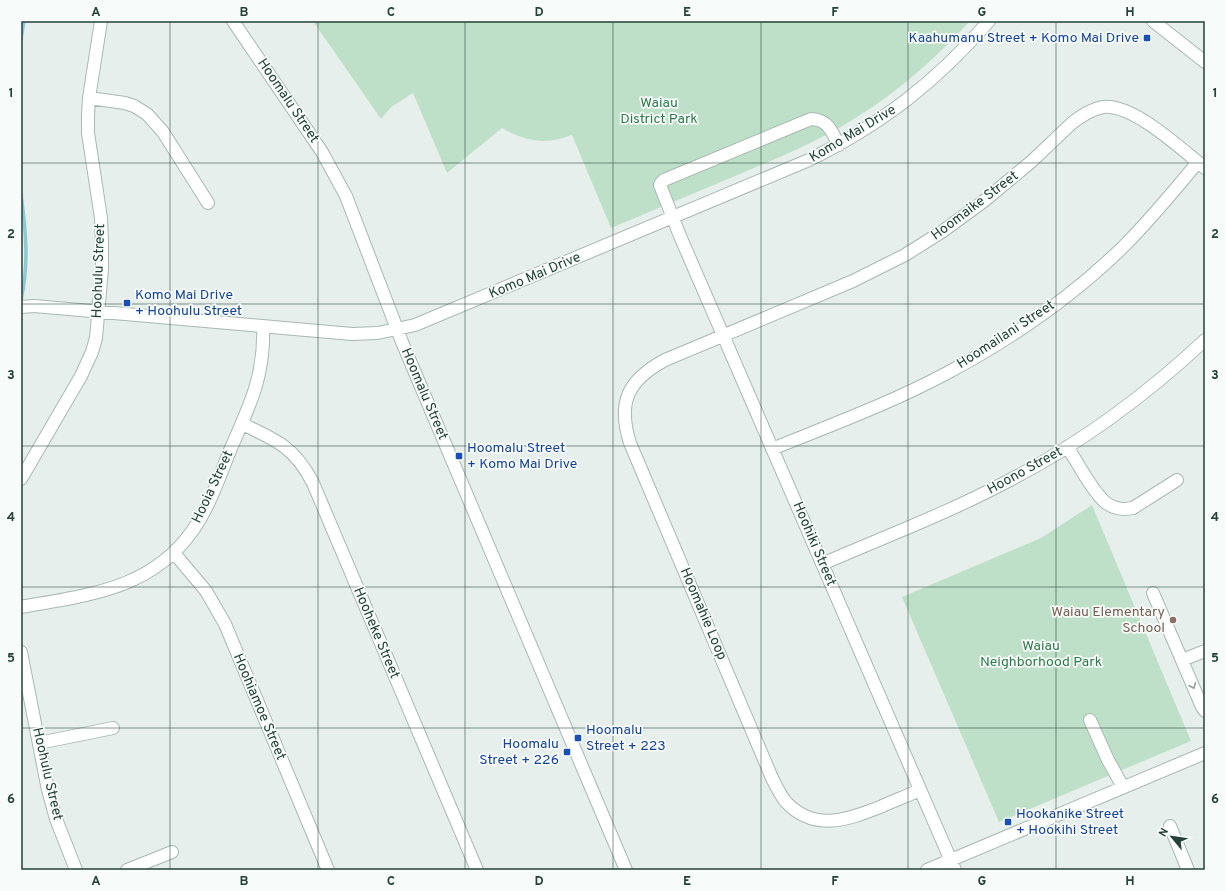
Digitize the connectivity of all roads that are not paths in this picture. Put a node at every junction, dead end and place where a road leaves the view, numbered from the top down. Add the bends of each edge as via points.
1 (101, 21) edge
2 (233, 21) edge
3 (989, 21) edge
4 (1153, 21) edge
5 (1205, 62) edge
6 (89, 98) junction
7 (839, 145) junction
8 (1202, 165) edge
9 (208, 203) dead end
10 (673, 218) junction
11 (21, 308) edge
12 (98, 312) junction
13 (263, 326) junction
14 (397, 329) junction
15 (723, 335) junction
16 (1205, 340) edge
17 (242, 424) junction
18 (1067, 447) junction
19 (772, 449) junction
20 (21, 479) edge
21 (1177, 480) dead end
22 (174, 553) junction
23 (822, 564) junction
24 (1153, 594) dead end
25 (21, 608) edge
26 (1205, 651) edge
27 (21, 652) edge
28 (1182, 660) junction
29 (1205, 711) edge
30 (1090, 720) dead end
31 (113, 728) dead end
32 (39, 743) junction
33 (1205, 752) edge
34 (1123, 787) junction
35 (920, 790) junction
36 (1170, 826) dead end
37 (172, 852) dead end
38 (952, 865) edge
39 (76, 870) edge
40 (127, 870) edge
41 (328, 870) edge
42 (477, 870) edge
43 (626, 870) edge
44 (927, 870) edge
45 (1188, 870) edge

1 - 6 street, Hoohulu Street
2 - 14 street, Hoomalu Street via 335,174 354,214
3 - 7 street, Komo Mai Drive via 956,57 919,91 879,121
4 - 5 street
6 - 9 street via 125,103 147,114 163,132
6 - 12 street, Hoohulu Street via 88,133 102,243
7 - 10 street, Komo Mai Drive
7 - 10 street, Hoohiki Street via 823,122 811,119 664,180 660,185
8 - 15 street, Hoomaike Street via 1136,116 1119,109 1096,109 1072,122 1032,161 984,201 922,245 853,281
8 - 19 street, Hoomailani Street via 1123,246 1066,296 1007,338 922,385
10 - 14 street, Komo Mai Drive via 428,321
10 - 15 street, Hoohiki Street
11 - 12 street, Komo Mai Drive via 34,306
12 - 13 street, Komo Mai Drive
12 - 20 street, Hoohulu Street via 96,338 87,364
13 - 14 street, Komo Mai Drive via 352,334
13 - 17 street, Hooia Street via 263,355 257,384
14 - 43 street, Hoomalu Street
15 - 19 street, Hoohiki Street
15 - 35 street, Hoomahie Loop via 665,360 636,380 626,402 626,423 630,443 772,778 792,808 808,817 830,822 858,816
16 - 18 street, Hoono Street via 1131,402
17 - 22 street, Hooia Street via 200,519
17 - 42 street, Hooheke Street via 272,438 292,452 307,471
18 - 21 street via 1099,497 1114,507 1133,508
18 - 23 street, Hoono Street via 984,493
19 - 23 street, Hoohiki Street
22 - 25 street, Hooia Street via 143,575 114,588
22 - 41 street, Hoohiamoe Street via 206,591 225,624
23 - 35 street, Hoohiki Street
24 - 28 street
26 - 28 street
27 - 32 street, Hoohulu Street
28 -> 29 street
30 - 34 street
31 - 32 street
32 - 39 street, Hoohulu Street via 56,819
33 - 34 street
34 - 38 street
35 - 38 street, Hoohiki Street
36 - 45 street
37 - 40 street
38 - 44 street

